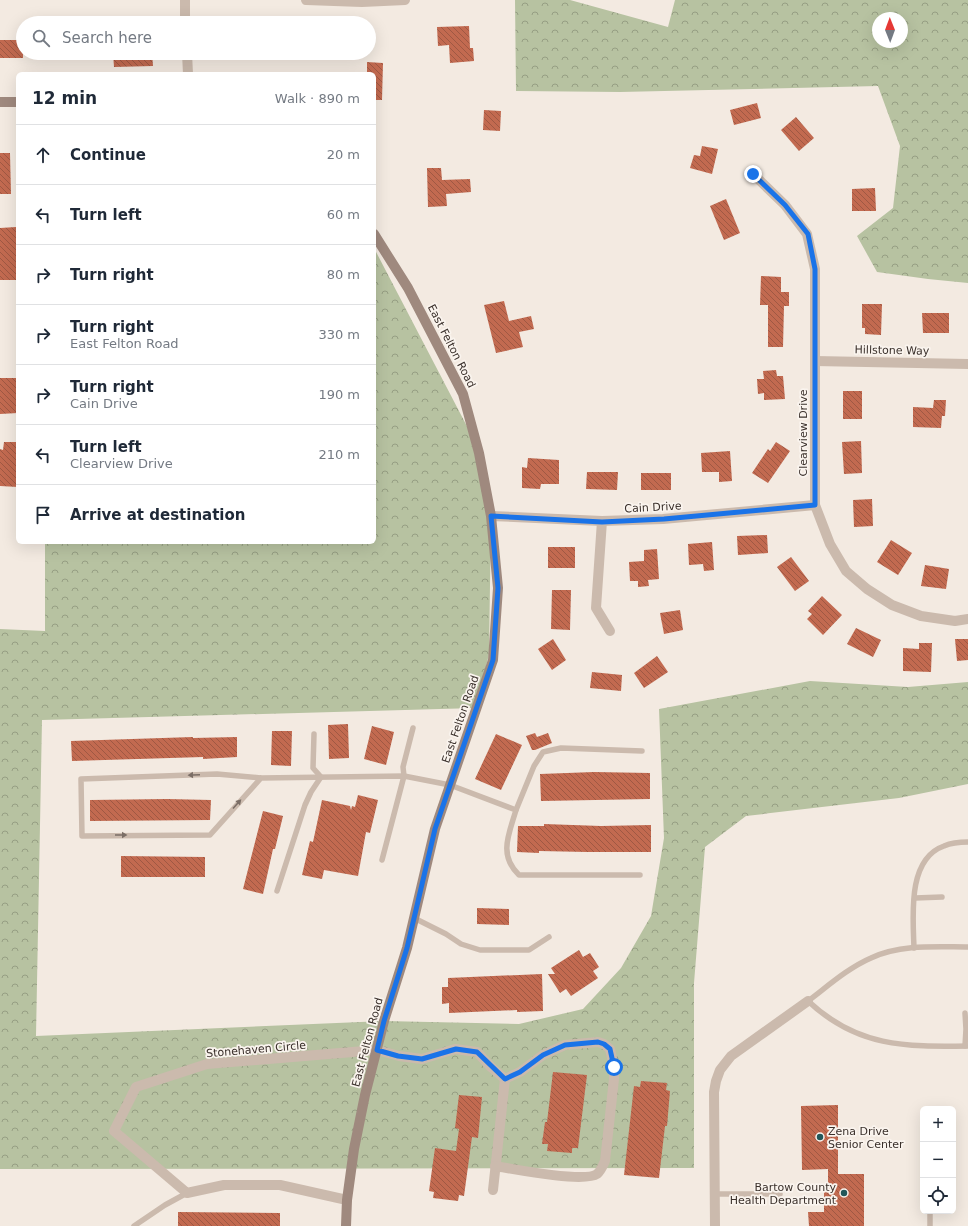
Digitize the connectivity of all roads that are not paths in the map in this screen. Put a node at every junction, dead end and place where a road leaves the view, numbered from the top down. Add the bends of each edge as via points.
1 (184, 0) edge
2 (306, 0) edge
3 (405, 0) edge
4 (185, 16) edge
5 (187, 60) edge
6 (188, 72) edge
7 (0, 102) edge
8 (16, 102) edge
9 (753, 174) dead end
10 (376, 237) edge
11 (815, 361) junction
12 (968, 364) edge
13 (815, 505) junction
14 (491, 516) junction
15 (602, 522) junction
16 (968, 619) edge
17 (610, 631) dead end
18 (413, 728) dead end
19 (314, 734) dead end
20 (642, 751) dead end
21 (404, 776) junction
22 (321, 777) junction
23 (260, 778) junction
24 (450, 785) junction
25 (516, 810) junction
26 (968, 842) edge
27 (382, 860) dead end
28 (640, 875) dead end
29 (277, 891) dead end
30 (914, 898) junction
31 (942, 898) dead end
32 (414, 918) junction
33 (548, 937) dead end
34 (968, 947) edge
35 (914, 948) junction
36 (808, 1001) junction
37 (965, 1014) dead end
38 (966, 1046) edge
39 (377, 1050) junction
40 (505, 1079) junction
41 (495, 1166) junction
42 (493, 1190) dead end
43 (187, 1193) junction
44 (715, 1194) junction
45 (780, 1194) dead end
46 (347, 1200) junction
47 (930, 1214) edge
48 (134, 1226) edge
49 (346, 1226) edge
50 (715, 1226) edge
51 (930, 1226) edge

1 - 4 street
2 - 3 street
5 - 6 street
7 - 8 street
9 - 11 street, Clearview Drive via 785,205 808,234 815,269
10 - 14 street, East Felton Road via 408,288 463,394 479,453
11 - 12 street, Hillstone Way
11 - 13 street, Clearview Drive
13 - 15 street, Cain Drive
13 - 16 street, Clearview Drive via 830,544 846,570 867,589 892,606 921,616 955,621
14 - 15 street, Cain Drive
14 - 24 street, East Felton Road via 498,588 493,660
15 - 17 street via 596,608
18 - 21 lane via 403,767
19 - 22 lane via 313,768
20 - 25 lane via 561,748 543,752 534,766
21 - 22 lane
21 - 24 lane
21 - 27 lane
22 - 23 lane
22 - 29 lane via 305,805
23 -> 23 lane via 217,774 81,779 82,836 210,835
24 - 25 lane
24 - 32 street, East Felton Road via 435,829
25 - 28 lane via 506,848 511,867 519,875
26 - 30 lane via 944,846 926,858 920,867
30 - 31 lane
30 - 35 lane
32 - 33 lane via 461,944 480,950 529,950
32 - 39 street, East Felton Road
34 - 35 lane
35 - 36 lane via 872,958 850,970
36 - 38 lane via 838,1024 872,1038 909,1046
36 - 44 street via 732,1056 720,1070 714,1092
37 - 38 lane
39 - 40 street via 422,1059 456,1049 477,1052
39 - 43 street, Stonehaven Circle via 207,1064 136,1087 114,1131
39 - 46 street, East Felton Road via 354,1149
40 - 41 street
40 - 41 street via 520,1072 543,1055 565,1045 598,1042 604,1044 610,1049 614,1067 605,1161 602,1169 596,1174 570,1177
41 - 42 street
43 - 46 street via 224,1185 280,1185
43 - 48 lane
44 - 45 lane
44 - 50 street
46 - 49 street, East Felton Road
47 - 51 lane

